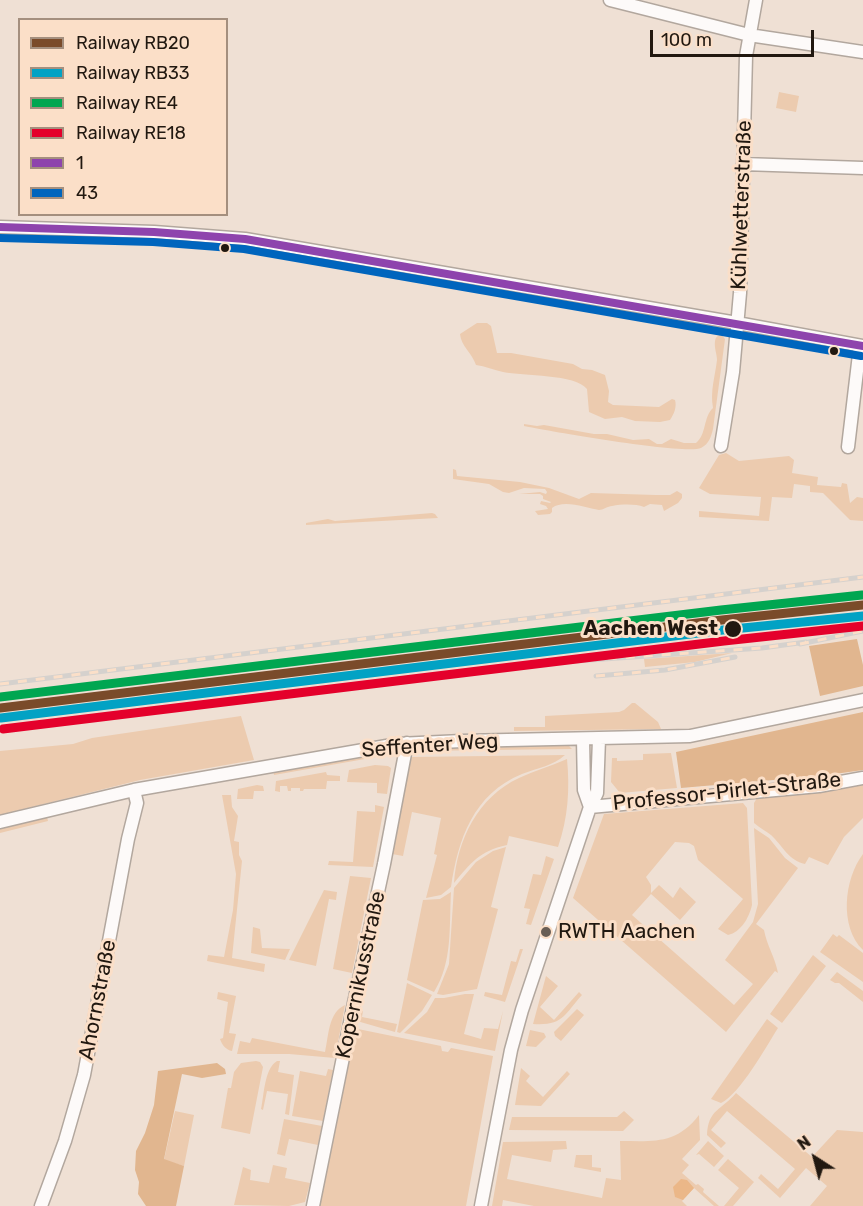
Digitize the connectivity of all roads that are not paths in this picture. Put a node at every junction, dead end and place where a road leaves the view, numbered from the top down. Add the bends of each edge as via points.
1 (609, 0) edge
2 (756, 0) edge
3 (749, 35) junction
4 (863, 52) edge
5 (743, 164) junction
6 (863, 168) edge
7 (0, 227) edge
8 (737, 323) junction
9 (862, 346) edge
10 (721, 446) dead end
11 (848, 447) dead end
12 (863, 700) edge
13 (583, 739) junction
14 (599, 739) junction
15 (407, 743) junction
16 (863, 778) edge
17 (134, 790) junction
18 (590, 807) junction
19 (0, 822) edge
20 (41, 1206) edge
21 (313, 1206) edge
22 (481, 1206) edge

1 - 3 street
2 - 3 street, Kühlwetterstraße
3 - 4 street
3 - 5 street, Kühlwetterstraße
5 - 6 street
5 - 8 street, Kühlwetterstraße
7 - 8 street via 245,238
8 - 9 street
8 - 10 street, Kühlwetterstraße
9 - 11 street
12 - 14 street, Seffenter Weg via 690,736
13 - 14 street, Seffenter Weg
13 - 15 street, Seffenter Weg
13 - 18 street via 584,790
14 - 18 street via 597,793
15 - 17 street, Seffenter Weg
15 - 21 street, Kopernikusstraße
16 - 18 street, Professor-Pirlet-Straße via 819,786
17 - 19 street, Seffenter Weg
17 - 20 street, Ahornstraße via 137,803 84,1075
18 - 22 street via 522,1010

